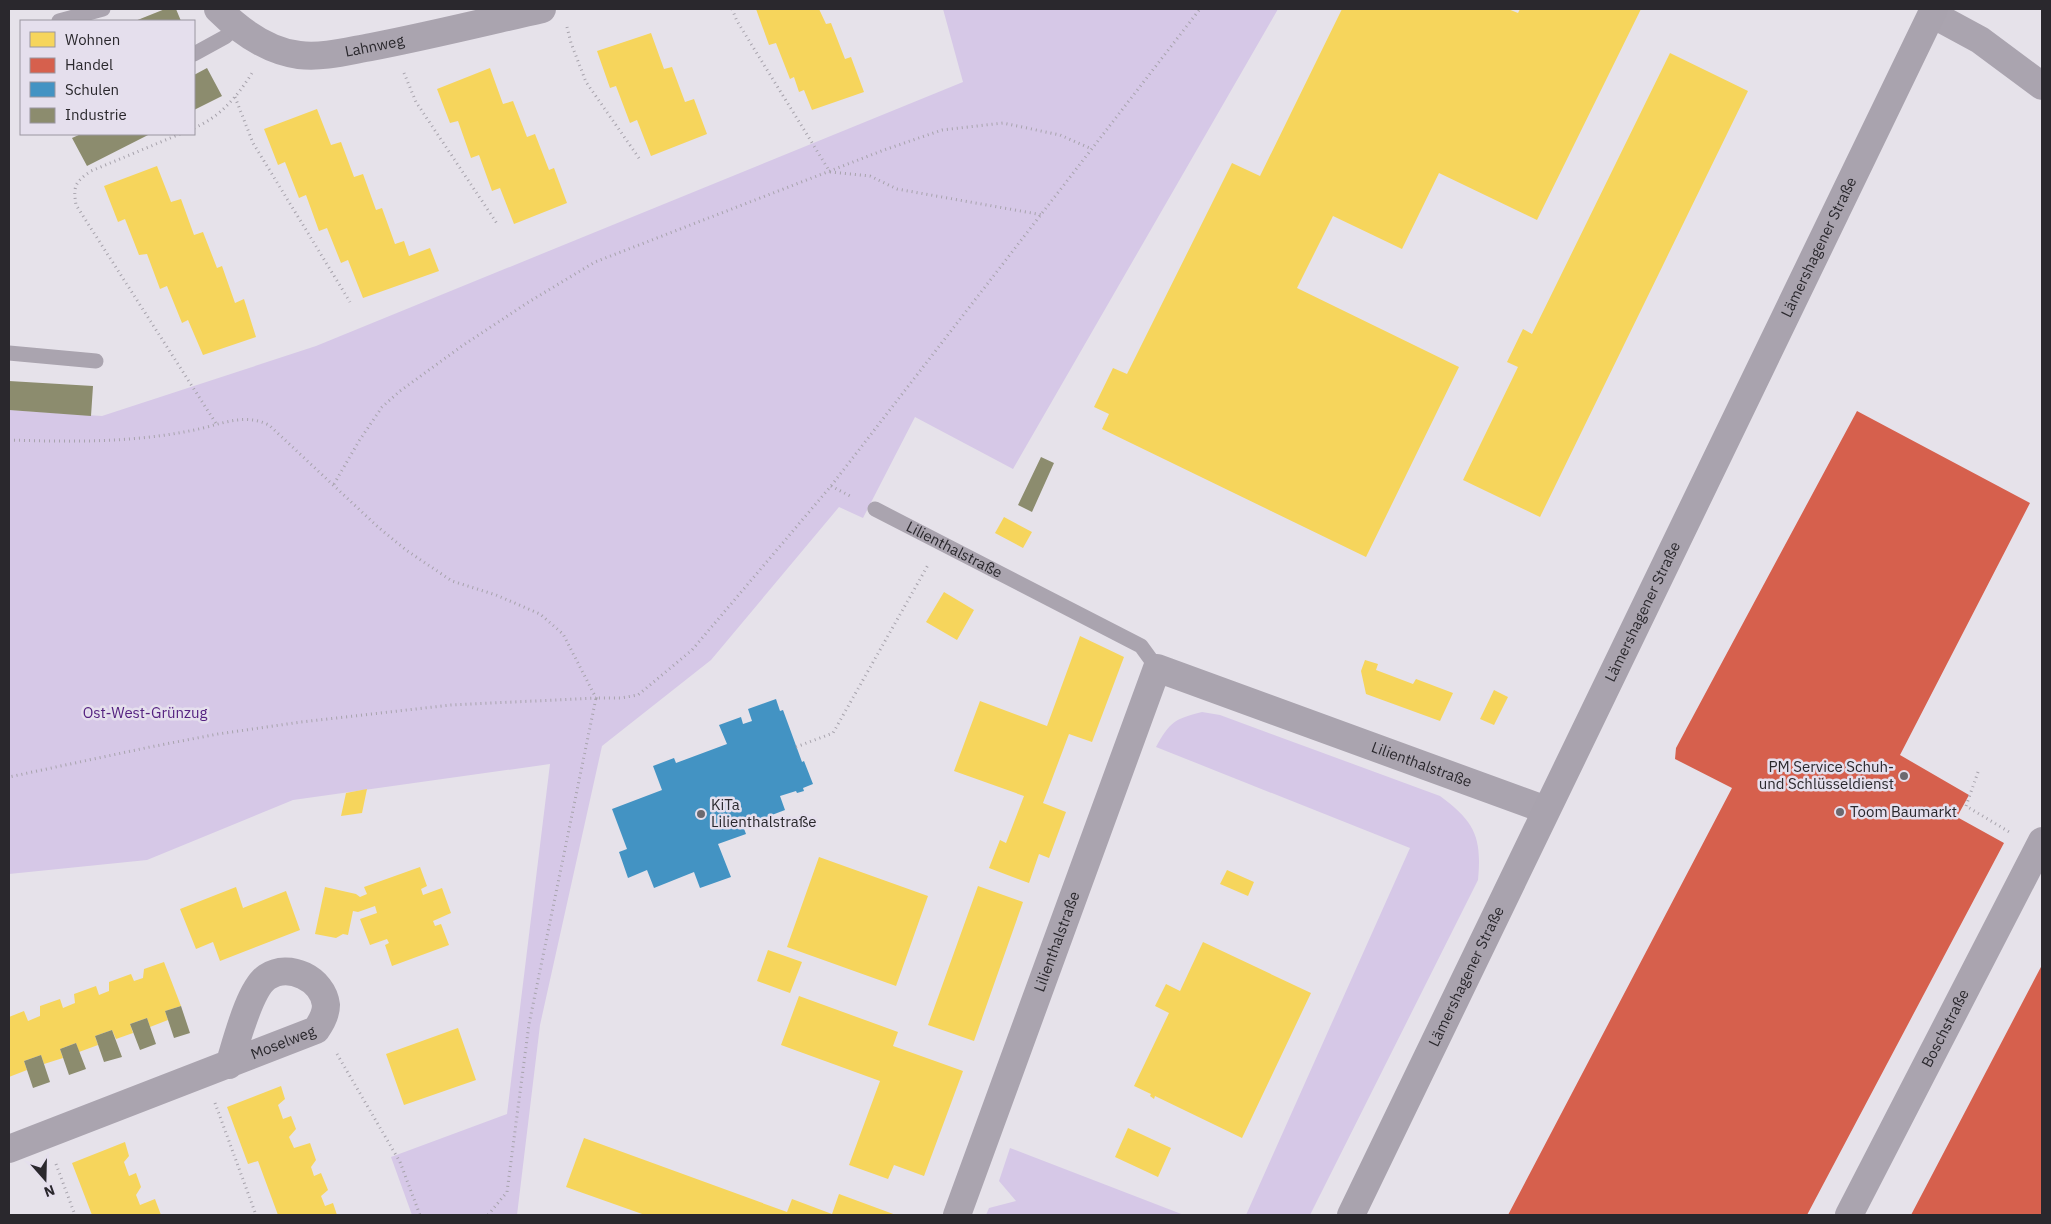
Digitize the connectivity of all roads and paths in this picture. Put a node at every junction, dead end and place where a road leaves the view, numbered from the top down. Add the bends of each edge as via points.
1 (103, 9) edge
2 (542, 9) edge
3 (732, 9) edge
4 (1200, 9) edge
5 (1933, 11) edge
6 (228, 17) edge
7 (63, 20) edge
8 (567, 26) dead end
9 (397, 42) junction
10 (268, 46) junction
11 (195, 53) edge
12 (2042, 86) edge
13 (235, 97) junction
14 (195, 127) edge
15 (178, 135) edge
16 (1092, 149) junction
17 (641, 161) dead end
18 (830, 172) junction
19 (1042, 215) junction
20 (498, 225) dead end
21 (350, 302) dead end
22 (9, 353) edge
23 (96, 361) dead end
24 (217, 425) junction
25 (9, 440) edge
26 (334, 484) junction
27 (875, 509) dead end
28 (941, 543) junction
29 (1157, 668) junction
30 (596, 698) junction
31 (796, 746) dead end
32 (1978, 772) dead end
33 (9, 777) edge
34 (1546, 810) junction
35 (2040, 845) edge
36 (316, 1030) junction
37 (217, 1070) junction
38 (46, 1135) junction
39 (9, 1149) edge
40 (75, 1215) edge
41 (256, 1215) edge
42 (420, 1215) edge
43 (488, 1215) edge
44 (957, 1215) edge
45 (1351, 1215) edge
46 (1849, 1215) edge

1 - 7 lane
2 - 9 street, Lahnweg
3 - 18 path
4 - 16 path
5 - 12 street via 1980,40
5 - 34 main road, Lämershagener Straße
6 - 10 street, Lahnweg
6 - 11 lane via 225,37
8 - 17 path via 586,82
9 - 10 street, Lahnweg via 330,54 299,55
9 - 20 path via 408,87 416,102
10 - 13 path
13 - 14 path via 218,115
13 - 21 path via 253,142
15 - 24 path via 91,171 78,180 74,192 76,205
16 - 18 path via 1060,135 1003,123 942,130
16 - 19 path
18 - 19 path via 870,176 897,189
18 - 26 path via 595,262 558,283 462,346 382,407
19 - 30 path via 831,486 692,650 638,695
22 - 23 lane
24 - 25 path via 152,438
24 - 26 path via 250,418 269,425
26 - 30 path via 378,527 445,577 540,614 563,634
27 - 28 lane, Lilienthalstraße
28 - 29 lane, Lilienthalstraße via 1141,646
28 - 31 path via 834,733
29 - 34 street, Lilienthalstraße
29 - 44 street, Lilienthalstraße
30 - 33 path via 451,705 301,722 189,739
30 - 43 path via 529,1024 507,1192
32 - 35 path via 1966,806
34 - 45 main road, Lämershagener Straße
35 - 46 street, Boschstraße
36 - 37 street, Moselweg
36 - 37 street, Moselweg via 324,1018 326,1004 318,988 305,975 285,970 266,977 254,992
36 - 42 path via 332,1046 388,1140
37 - 38 street, Moselweg
37 - 41 path
38 - 39 street, Moselweg
38 - 40 path

